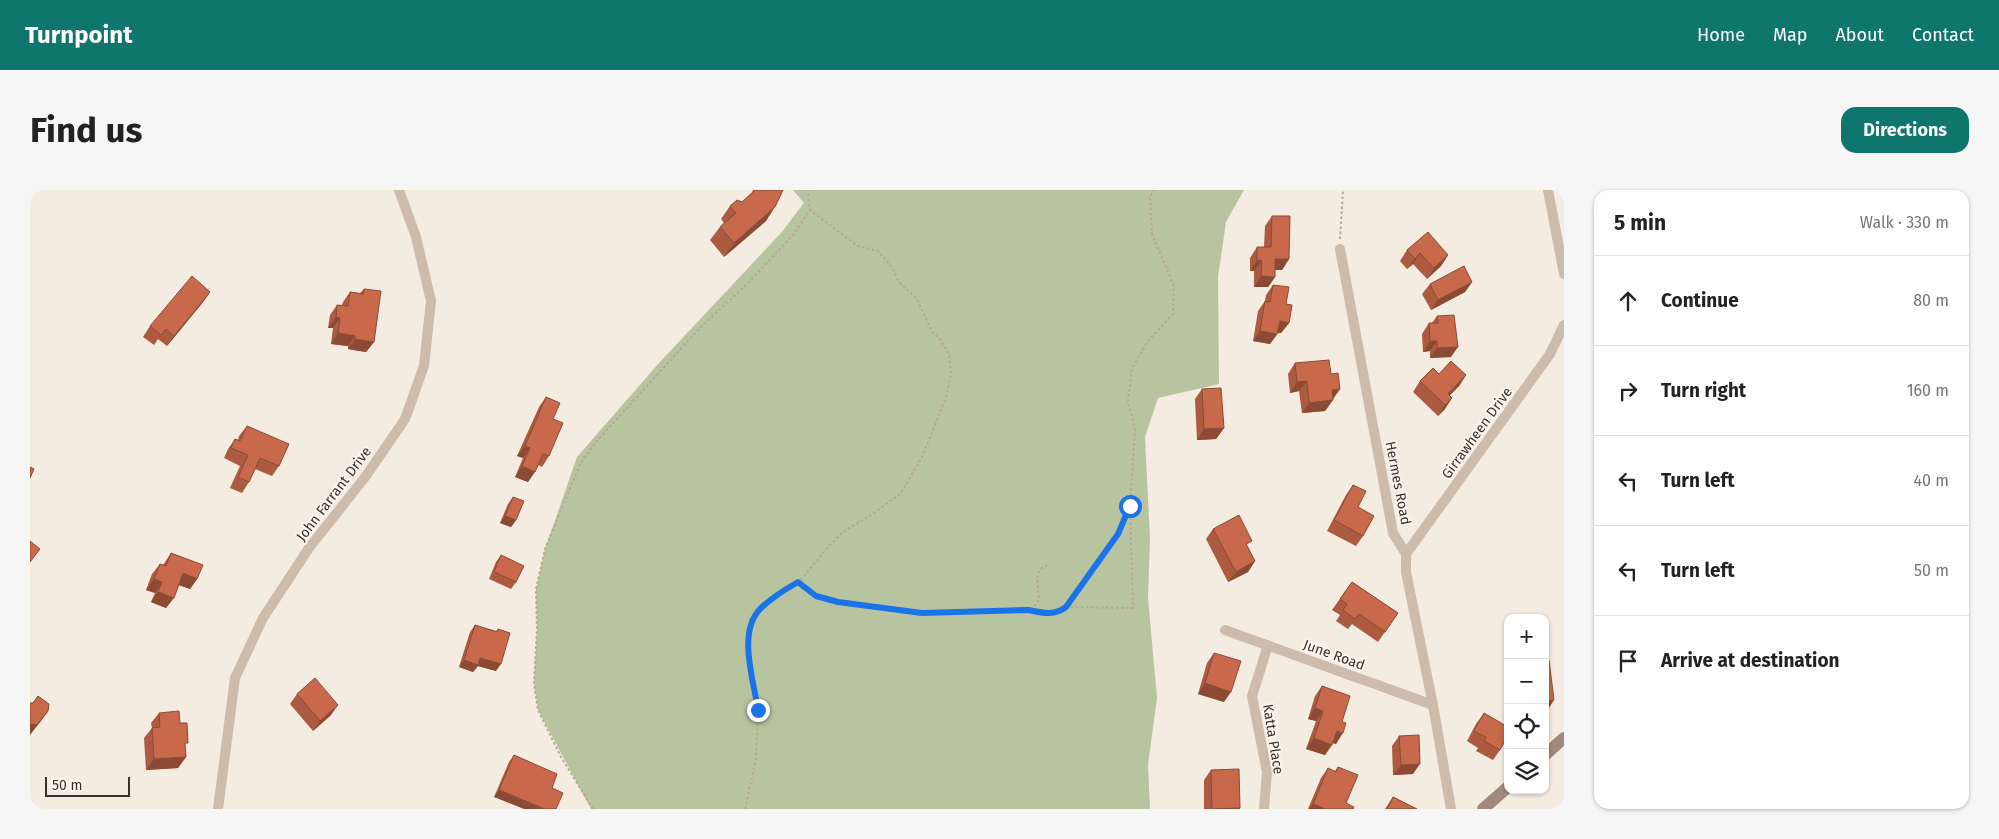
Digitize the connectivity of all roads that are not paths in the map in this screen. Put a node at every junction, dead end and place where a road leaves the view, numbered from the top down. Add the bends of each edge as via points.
1 (399, 190) edge
2 (1548, 190) edge
3 (1340, 249) road end
4 (1564, 274) edge
5 (1564, 325) edge
6 (1406, 554) junction
7 (1225, 630) dead end
8 (1268, 645) junction
9 (1433, 705) junction
10 (1564, 738) edge
11 (1549, 751) edge
12 (1504, 791) edge
13 (218, 809) edge
14 (1264, 809) edge
15 (1451, 809) edge
16 (1483, 809) edge

1 - 13 street, John Farrant Drive via 416,237 431,301 424,366 405,419 278,594 235,678
2 - 4 street
3 - 6 street, Hermes Road via 1393,533
5 - 6 street, Girrawheen Drive via 1545,362
6 - 9 street, Hermes Road via 1406,572
7 - 8 street, June Road
8 - 9 street, June Road
8 - 14 street, Katta Place via 1252,696 1267,772
9 - 15 street, Hermes Road
10 - 11 street
12 - 16 street

